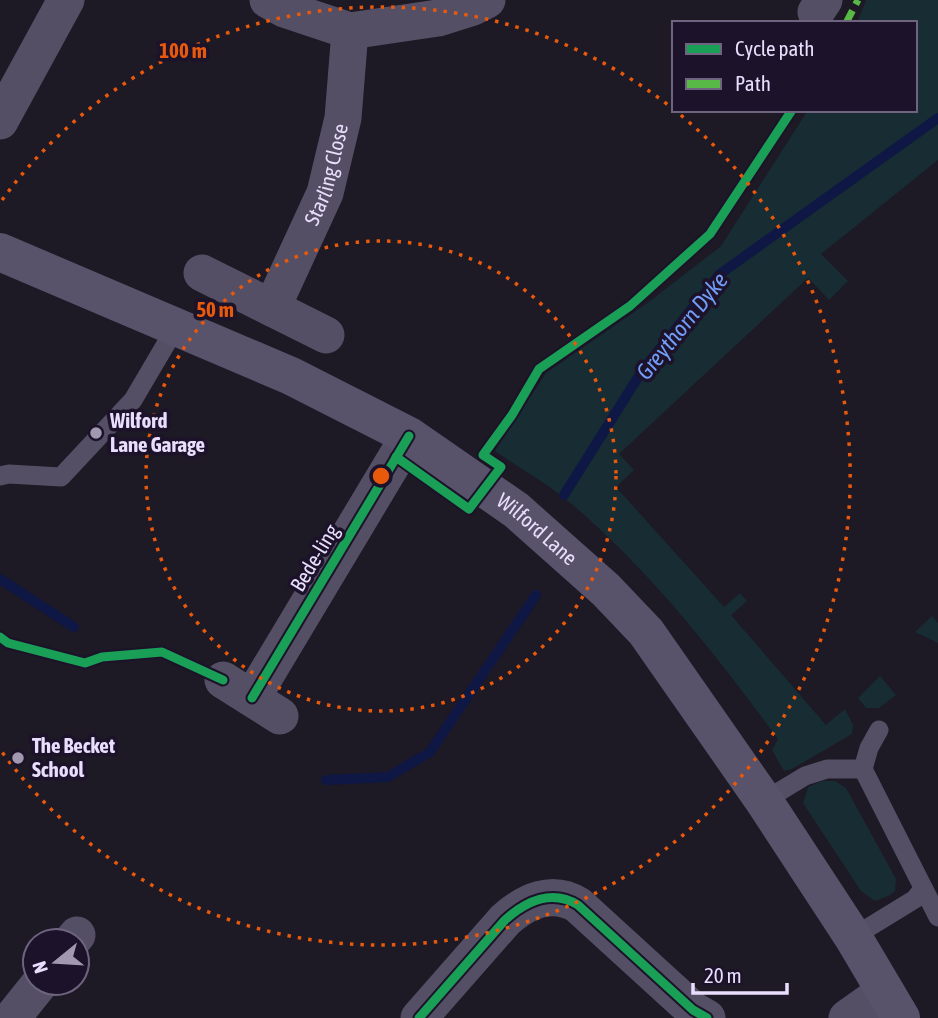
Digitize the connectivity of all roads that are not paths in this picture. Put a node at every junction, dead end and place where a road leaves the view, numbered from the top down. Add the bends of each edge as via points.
1 (66, 0) edge
2 (268, 0) edge
3 (487, 0) edge
4 (350, 31) junction
5 (9, 78) edge
6 (0, 121) edge
7 (0, 252) edge
8 (202, 273) dead end
9 (272, 308) junction
10 (176, 327) junction
11 (326, 335) dead end
12 (408, 436) junction
13 (0, 476) edge
14 (252, 698) dead end
15 (879, 730) dead end
16 (863, 769) junction
17 (764, 801) junction
18 (923, 889) junction
19 (938, 917) edge
20 (853, 937) junction
21 (896, 1010) edge
22 (419, 1018) edge
23 (707, 1018) edge
24 (847, 1018) edge

1 - 5 street
2 - 4 street
3 - 4 street via 438,18
4 - 9 street, Starling Close via 343,118 325,193
5 - 6 street
7 - 10 main road, Wilford Lane
8 - 9 street
9 - 11 street
10 - 12 main road, Wilford Lane via 291,376
10 - 13 lane via 134,401 61,477
12 - 14 street, Bede-ling
12 - 17 main road, Wilford Lane via 516,510 606,590 646,632
15 - 16 lane
16 - 17 lane via 827,769 805,776
16 - 18 lane
17 - 20 main road, Wilford Lane
18 - 19 lane
18 - 20 lane via 915,899
20 - 21 main road, Wilford Lane
21 - 24 street
22 - 23 street via 506,920 520,908 549,897 578,905

